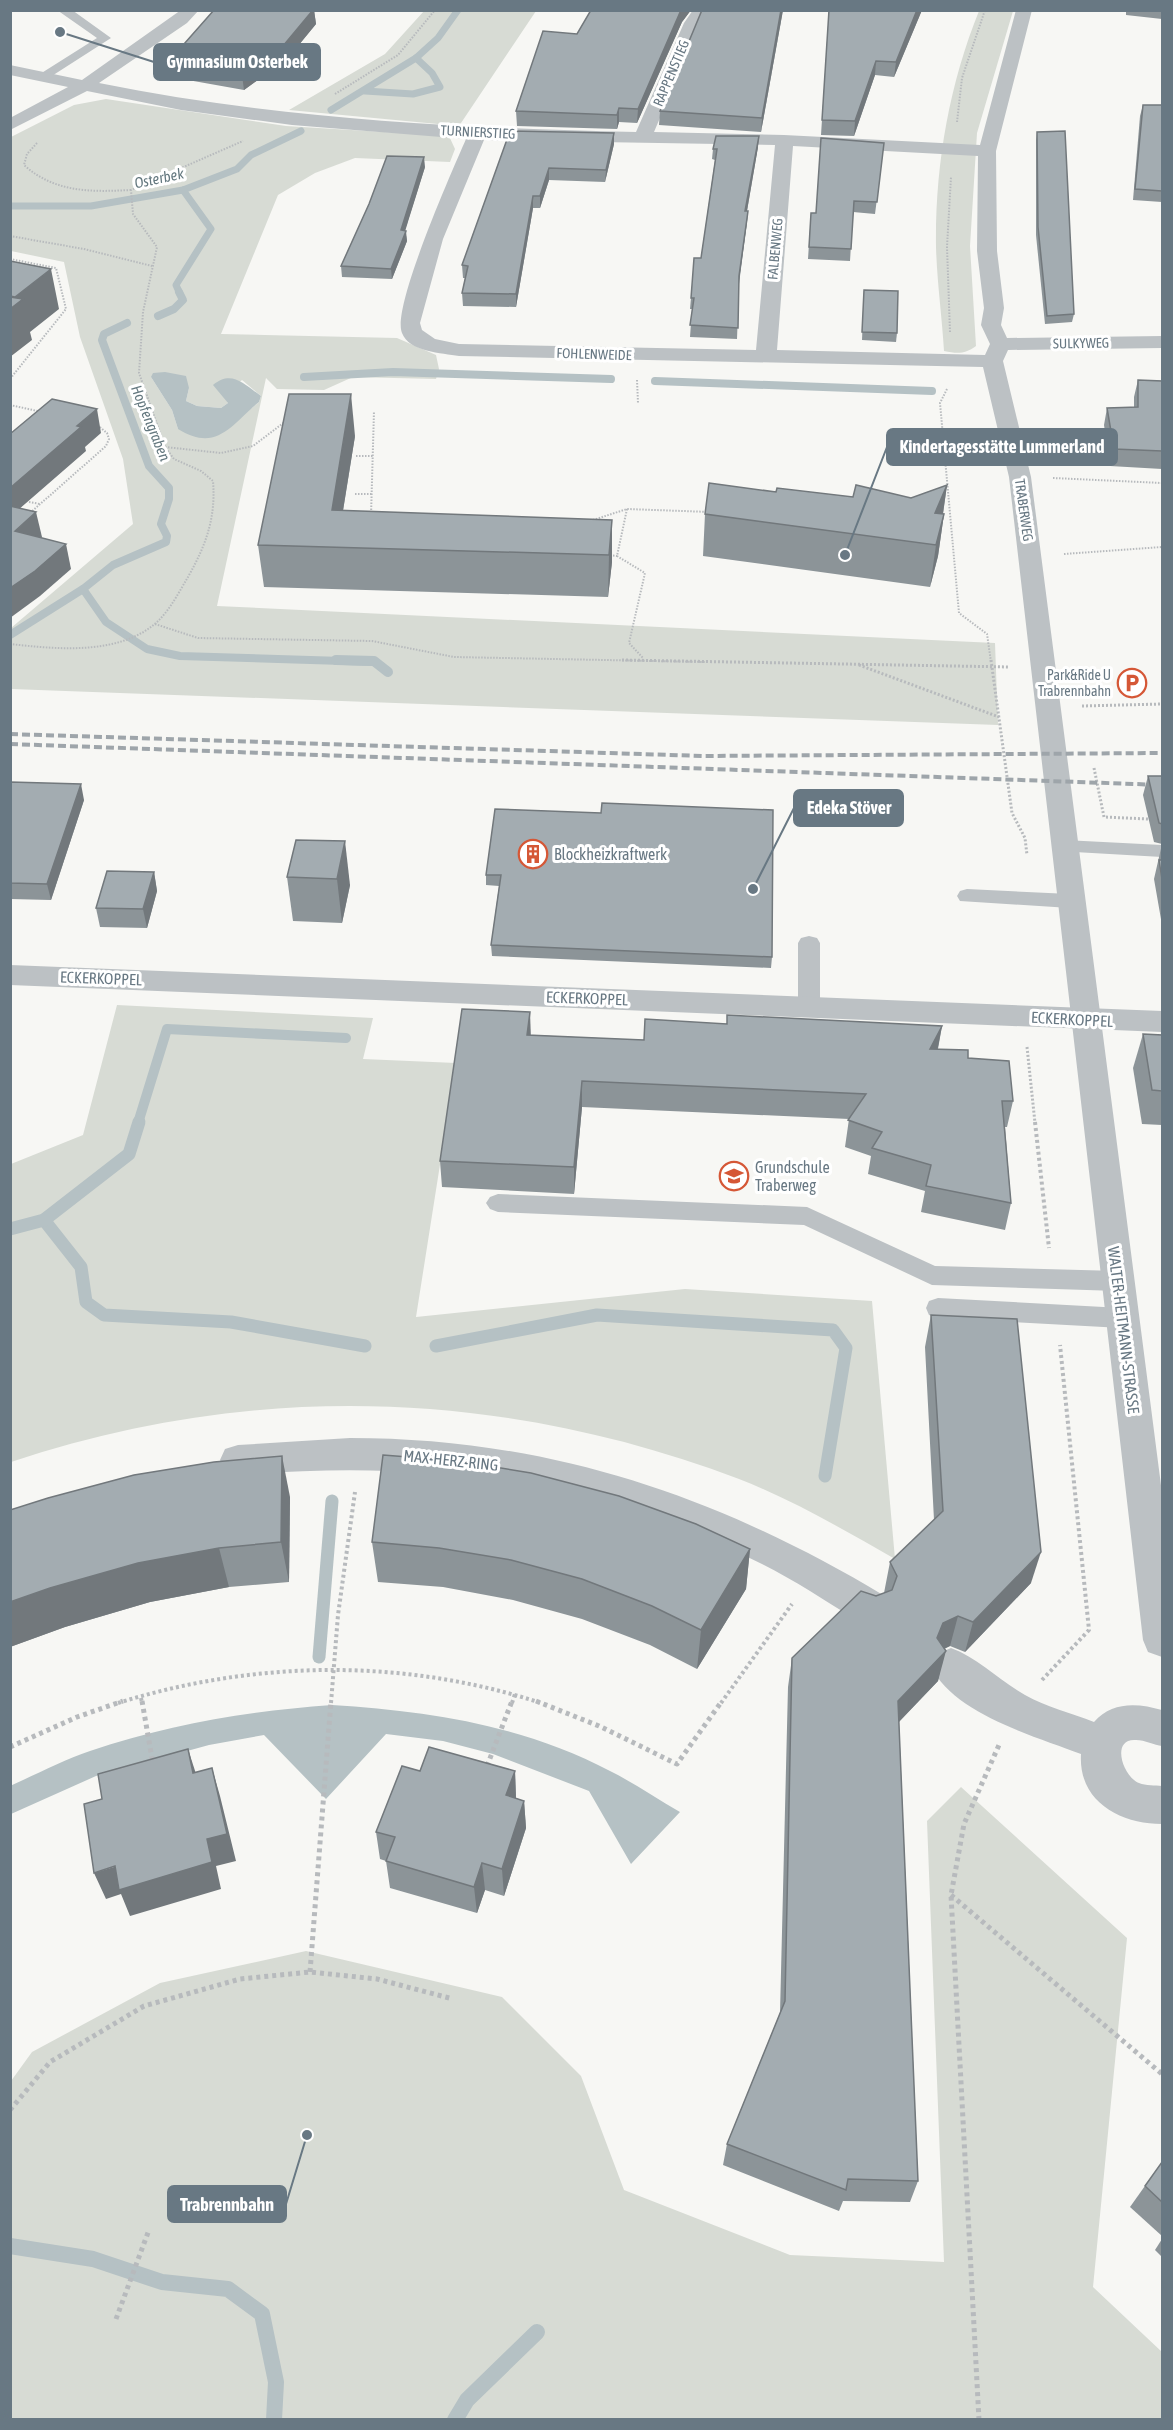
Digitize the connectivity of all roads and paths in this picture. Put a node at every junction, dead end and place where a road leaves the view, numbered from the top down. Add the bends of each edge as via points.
1 (63, 10) edge
2 (191, 10) edge
3 (435, 10) edge
4 (701, 10) edge
5 (1024, 10) edge
6 (10, 70) edge
7 (44, 77) junction
8 (85, 86) junction
9 (292, 120) junction
10 (10, 125) edge
11 (477, 134) junction
12 (43, 137) dead end
13 (643, 137) junction
14 (784, 140) junction
15 (987, 151) junction
16 (131, 190) junction
17 (10, 236) edge
18 (10, 259) edge
19 (152, 266) junction
20 (1162, 342) edge
21 (996, 352) junction
22 (766, 358) junction
23 (10, 379) edge
24 (10, 405) edge
25 (374, 411) dead end
26 (53, 414) edge
27 (291, 418) edge
28 (95, 423) edge
29 (165, 447) junction
30 (81, 456) edge
31 (356, 456) dead end
32 (373, 456) junction
33 (93, 458) junction
34 (1020, 477) junction
35 (1162, 483) edge
36 (355, 494) dead end
37 (372, 494) junction
38 (29, 502) edge
39 (41, 504) junction
40 (627, 509) junction
41 (719, 513) edge
42 (24, 519) edge
43 (371, 524) edge
44 (583, 524) edge
45 (1162, 548) edge
46 (606, 555) edge
47 (617, 556) junction
48 (1030, 557) junction
49 (155, 624) junction
50 (10, 644) edge
51 (643, 658) junction
52 (854, 663) junction
53 (992, 666) junction
54 (1042, 668) junction
55 (1162, 704) edge
56 (999, 717) junction
57 (1082, 717) dead end
58 (1092, 762) dead end
59 (1148, 819) dead end
60 (1064, 846) junction
61 (1162, 851) edge
62 (967, 896) dead end
63 (1034, 900) junction
64 (1070, 901) junction
65 (809, 943) dead end
66 (10, 975) edge
67 (809, 1008) junction
68 (1024, 1016) junction
69 (1085, 1020) junction
70 (1162, 1022) edge
71 (498, 1203) dead end
72 (1052, 1278) junction
73 (1118, 1281) junction
74 (938, 1308) dead end
75 (1056, 1314) junction
76 (1122, 1318) junction
77 (1149, 1432) edge
78 (360, 1454) junction
79 (201, 1465) edge
80 (814, 1574) junction
81 (869, 1607) edge
82 (1162, 1640) edge
83 (951, 1666) dead end
84 (335, 1669) junction
85 (515, 1694) junction
86 (141, 1698) junction
87 (1014, 1710) junction
88 (1162, 1728) edge
89 (1101, 1743) junction
90 (10, 1747) edge
91 (486, 1769) edge
92 (155, 1776) edge
93 (1162, 1805) edge
94 (951, 1895) junction
95 (310, 1972) junction
96 (453, 1999) dead end
97 (1162, 2074) edge
98 (10, 2110) edge
99 (148, 2230) dead end
100 (116, 2319) dead end
101 (979, 2420) edge

1 - 7 lane via 105,38
2 - 8 street
3 - 9 path via 398,55
4 - 13 street, RAPPENSTIEG
5 - 15 street, TRABERWEG
6 - 7 street, TURNIERSTIEG
7 - 8 street, TURNIERSTIEG
8 - 9 street, TURNIERSTIEG via 181,105
8 - 10 street
9 - 11 street, TURNIERSTIEG
9 - 16 path
11 - 13 street, TURNIERSTIEG
11 - 22 street, FOHLENWEIDE via 434,239 410,323 412,333 428,344 459,350
12 - 16 path via 27,154 24,165 34,176 73,190
13 - 14 street, TURNIERSTIEG
14 - 15 street, TURNIERSTIEG
14 - 22 street, FALBENWEG
15 - 21 street, TRABERWEG via 987,251
16 - 19 path via 132,214 157,247
17 - 19 path
18 - 23 path via 56,268 66,309
19 - 29 path via 143,312 139,373
20 - 21 street, SULKYWEG
21 - 22 street, FOHLENWEIDE
21 - 34 street, TRABERWEG
24 - 26 path
25 - 32 path
27 - 29 path via 253,446 221,453
28 - 33 path via 109,439
29 - 49 path via 174,459 213,481 216,501 206,548
30 - 33 path
31 - 32 path
32 - 37 path
33 - 39 path
34 - 35 path
34 - 48 street, TRABERWEG
36 - 37 path
37 - 43 path
38 - 39 path
39 - 42 path
40 - 41 path
40 - 44 path
40 - 47 path
45 - 48 path
46 - 47 path
47 - 51 path via 645,573 629,643
48 - 54 street, TRABERWEG
49 - 50 path via 116,642 84,648
49 - 51 path via 198,638 372,641 453,657
51 - 52 path
52 - 53 path
52 - 56 path
53 - 54 path
53 - 56 path
54 - 60 street, TRABERWEG
55 - 57 path via 1080,706
56 - 63 path via 1012,813 1025,838
58 - 59 path via 1104,817
60 - 61 lane
60 - 64 street, TRABERWEG
62 - 63 lane
63 - 64 lane
64 - 69 street, TRABERWEG
65 - 67 lane
66 - 67 street, ECKERKOPPEL
67 - 68 street, ECKERKOPPEL
68 - 69 street, ECKERKOPPEL
68 - 72 path
69 - 70 street, ECKERKOPPEL
69 - 73 street, WALTER-HEITMANN-STRASSE
71 - 72 lane via 807,1216 932,1275
72 - 73 lane
73 - 76 street, WALTER-HEITMANN-STRASSE
74 - 75 lane
75 - 76 lane
75 - 87 path via 1089,1630
76 - 77 street, WALTER-HEITMANN-STRASSE
77 - 82 street, WALTER-HEITMANN-STRASSE
78 - 79 street, MAX-HERZ-RING via 306,1454
78 - 80 street, MAX-HERZ-RING via 471,1461 553,1475 634,1496 714,1525
78 - 84 path via 338,1615
80 - 81 street, MAX-HERZ-RING
80 - 85 path via 677,1764 627,1737
83 - 87 street
84 - 85 path via 460,1680
84 - 86 path via 263,1674
84 - 95 path
85 - 91 path
86 - 90 path via 78,1717
86 - 92 path
87 - 89 street
87 - 94 path via 964,1824
88 - 89 street via 1130,1723 1116,1727
89 - 93 street via 1101,1769 1114,1789 1139,1803
94 - 97 path
94 - 101 path
95 - 96 path via 377,1979
95 - 98 path via 240,1979 144,2006 50,2062
99 - 100 path

